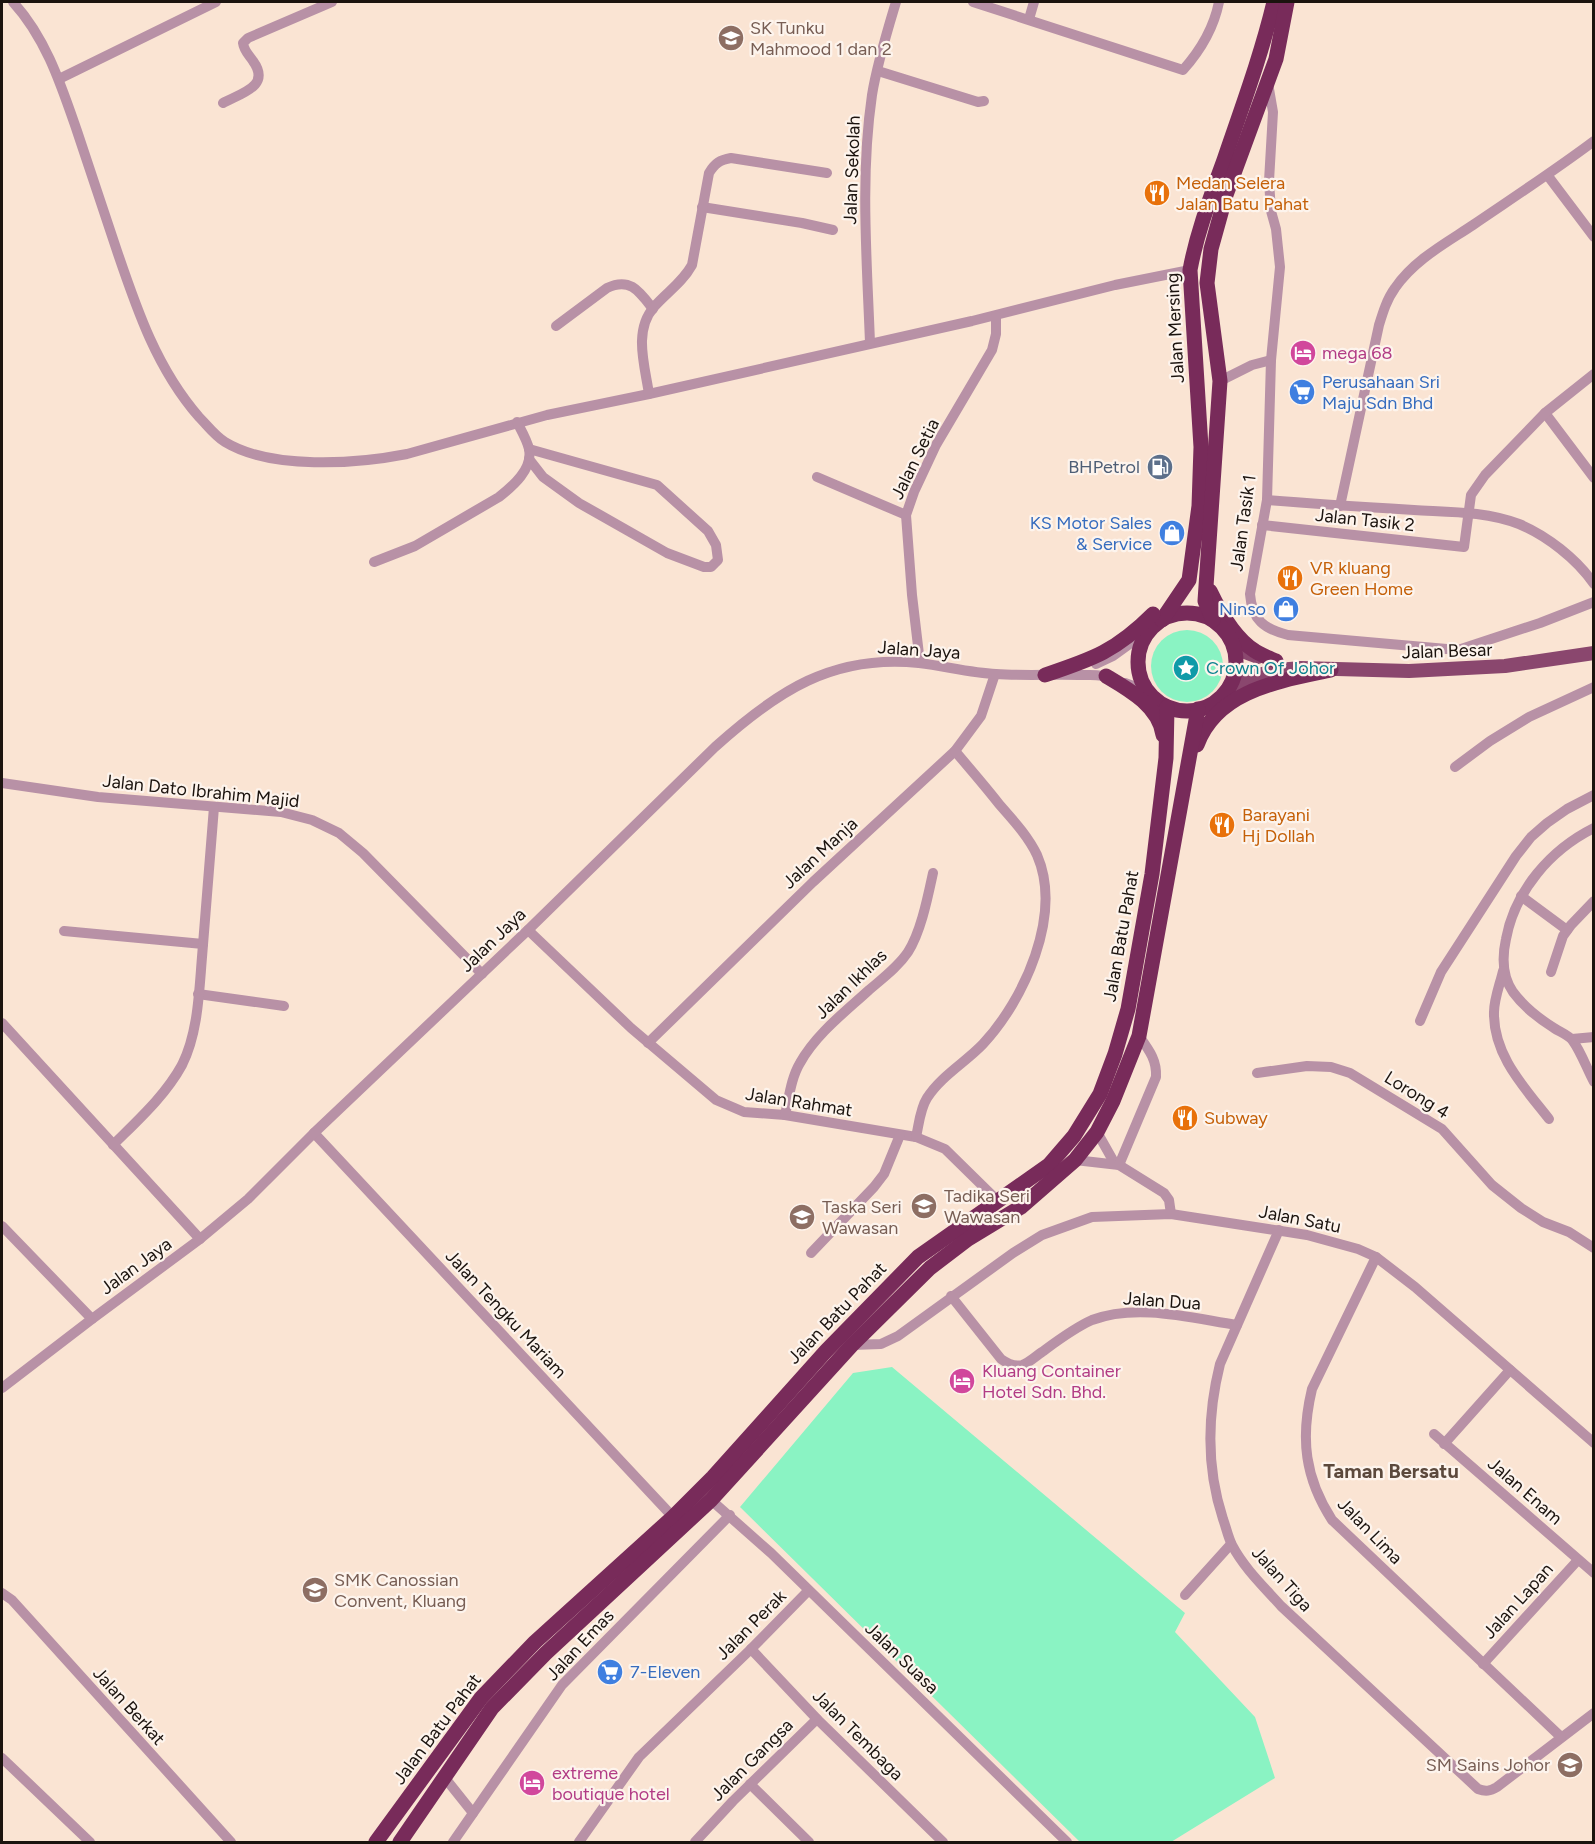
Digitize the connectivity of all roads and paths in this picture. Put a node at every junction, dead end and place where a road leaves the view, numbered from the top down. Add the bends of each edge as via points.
1 (13, 2) edge
2 (216, 2) edge
3 (332, 2) edge
4 (896, 2) edge
5 (973, 2) edge
6 (1034, 2) edge
7 (1219, 2) edge
8 (1274, 2) edge
9 (1287, 2) edge
10 (1029, 19) junction
11 (878, 71) junction
12 (59, 79) junction
13 (1268, 81) junction
14 (984, 101) dead end
15 (223, 103) dead end
16 (1593, 141) edge
17 (827, 173) dead end
18 (1548, 176) junction
19 (702, 207) junction
20 (833, 230) dead end
21 (1593, 237) edge
22 (1190, 270) junction
23 (652, 309) junction
24 (996, 315) junction
25 (555, 326) dead end
26 (870, 343) junction
27 (1271, 360) junction
28 (1593, 374) edge
29 (1220, 381) junction
30 (649, 394) junction
31 (1545, 412) junction
32 (517, 422) junction
33 (529, 454) junction
34 (817, 477) dead end
35 (1593, 478) edge
36 (1266, 500) junction
37 (1340, 506) junction
38 (1469, 514) junction
39 (906, 515) junction
40 (1262, 525) junction
41 (1194, 543) junction
42 (374, 562) dead end
43 (1206, 582) junction
44 (1593, 584) edge
45 (1593, 602) edge
46 (1162, 620) junction
47 (1213, 620) junction
48 (1149, 630) junction
49 (1234, 648) junction
50 (1593, 653) edge
51 (1276, 661) junction
52 (920, 663) junction
53 (1301, 668) junction
54 (1331, 670) junction
55 (995, 674) junction
56 (1062, 674) junction
57 (1045, 675) junction
58 (1106, 676) junction
59 (1593, 687) edge
60 (1227, 690) junction
61 (1147, 691) junction
62 (1167, 707) junction
63 (1198, 709) junction
64 (955, 751) junction
65 (1166, 758) junction
66 (1455, 767) dead end
67 (1186, 774) junction
68 (2, 783) edge
69 (1593, 795) edge
70 (214, 807) junction
71 (1593, 828) edge
72 (933, 873) dead end
73 (1521, 896) junction
74 (1593, 901) edge
75 (528, 930) junction
76 (1567, 930) junction
77 (64, 931) dead end
78 (203, 944) junction
79 (1503, 967) junction
80 (1551, 972) dead end
81 (482, 974) junction
82 (198, 994) junction
83 (284, 1006) dead end
84 (1420, 1021) dead end
85 (2, 1023) edge
86 (1139, 1036) junction
87 (1593, 1037) edge
88 (1572, 1039) junction
89 (648, 1042) junction
90 (1257, 1074) dead end
91 (1593, 1082) edge
92 (785, 1115) junction
93 (1549, 1119) dead end
94 (1097, 1132) junction
95 (314, 1133) junction
96 (900, 1135) junction
97 (916, 1137) junction
98 (113, 1144) junction
99 (1075, 1160) junction
100 (1117, 1165) junction
101 (998, 1201) junction
102 (1171, 1214) junction
103 (2, 1227) edge
104 (1279, 1230) junction
105 (200, 1239) junction
106 (1593, 1248) edge
107 (811, 1253) dead end
108 (1376, 1257) junction
109 (951, 1296) junction
110 (92, 1319) junction
111 (1237, 1325) junction
112 (852, 1345) junction
113 (1510, 1370) junction
114 (2, 1388) edge
115 (1434, 1434) dead end
116 (1593, 1443) edge
117 (1444, 1444) junction
118 (711, 1500) junction
119 (730, 1515) junction
120 (673, 1516) junction
121 (1232, 1544) junction
122 (1578, 1560) junction
123 (1593, 1573) edge
124 (808, 1591) junction
125 (2, 1593) edge
126 (1185, 1595) dead end
127 (752, 1649) junction
128 (1483, 1664) junction
129 (1593, 1713) edge
130 (817, 1719) junction
131 (1561, 1737) junction
132 (2, 1758) edge
133 (445, 1778) junction
134 (750, 1784) junction
135 (473, 1813) junction
136 (1062, 1841) edge
137 (90, 1842) edge
138 (231, 1842) edge
139 (376, 1842) edge
140 (400, 1842) edge
141 (453, 1842) edge
142 (579, 1842) edge
143 (695, 1842) edge
144 (809, 1842) edge
145 (943, 1842) edge

1 - 12 street via 37,33
2 - 12 street
3 - 15 street via 248,38 244,49 260,76 255,86
4 - 11 street, Jalan Sekolah
5 - 10 street
6 - 10 street
7 - 10 street via 1198,54 1183,70
8 - 22 highway, Jalan Mersing
9 - 13 highway
11 - 14 street
11 - 26 street, Jalan Sekolah via 872,94 867,173
12 - 32 street via 144,327 171,381 223,441 265,458 290,461 386,458
13 - 27 street, Jalan Tasik 1 via 1273,112 1269,181 1280,267
13 - 29 highway via 1226,195 1211,249 1206,283
16 - 18 street
17 - 19 street via 731,158 720,160 709,172
18 - 21 street
18 - 37 street via 1440,246 1396,286 1384,306 1379,325
19 - 20 street
19 - 23 street via 692,265 684,279
22 - 24 street
22 - 41 highway, Jalan Mersing via 1201,447
23 - 25 street via 637,290 627,284 616,284
23 - 30 street via 642,342
24 - 26 street
24 - 39 street, Jalan Setia via 992,350 936,445
26 - 30 street
27 - 29 street
27 - 36 street, Jalan Tasik 1
28 - 31 street
29 - 43 highway
30 - 32 street
31 - 35 street
31 - 38 street via 1485,474 1471,495
32 - 33 street
33 - 33 street via 543,477 579,503 667,553 704,567 711,567 718,560 708,531 657,485
33 - 42 street via 518,479 499,497 415,546
34 - 39 street
36 - 37 street
36 - 40 street, Jalan Tasik 1
37 - 38 street
38 - 40 street, Jalan Tasik 2 via 1464,547
38 - 44 street via 1505,519 1532,530 1563,552
39 - 52 street, Jalan Setia
40 - 45 street, Jalan Tasik 1 via 1251,608 1257,619 1277,632 1458,650
41 - 46 highway, Jalan Mersing via 1189,580
41 - 57 highway via 1180,579 1140,627 1092,659
43 - 47 highway via 1205,601
43 - 51 highway via 1220,611 1244,641
46 - 47 highway via 1187,612
46 - 48 highway
47 - 49 highway via 1230,637
48 - 56 street, Jalan Jaya via 1113,656
48 - 61 highway via 1137,660
49 - 51 main road, Jalan Besar
49 - 60 highway via 1234,677
50 - 54 main road, Jalan Besar via 1505,666
51 - 53 main road, Jalan Besar
52 - 55 street, Jalan Jaya
52 - 75 street, Jalan Jaya via 858,663 829,672 804,681 745,719
53 - 54 main road, Jalan Besar
53 - 60 main road, Jalan Besar via 1264,673
54 - 67 highway via 1272,683 1235,699 1201,733
55 - 57 street, Jalan Jaya
55 - 64 street, Jalan Manja via 981,716
56 - 57 street, Jalan Jaya
56 - 58 street, Jalan Jaya
58 - 61 street, Jalan Jaya
58 - 65 highway via 1134,693 1156,717 1163,730
59 - 66 street via 1528,717
60 - 63 highway
61 - 62 highway
62 - 63 highway via 1182,711
62 - 65 highway, Jalan Batu Pahat
63 - 67 highway, Jalan Batu Pahat
64 - 89 street, Jalan Manja
64 - 97 street via 1022,831 1037,856 1045,884 1045,917 1033,960 1013,1005 994,1032 927,1098
65 - 101 highway, Jalan Batu Pahat via 1152,873 1128,1009 1100,1094 1074,1136 1049,1165
67 - 86 highway, Jalan Batu Pahat
68 - 70 street, Jalan Dato Ibrahim Majid via 98,797
69 - 84 street via 1547,823 1516,855 1442,972
70 - 78 street
70 - 81 street, Jalan Dato Ibrahim Majid via 281,812 312,820 339,833
71 - 73 street via 1554,856
72 - 92 street, Jalan Ikhlas via 909,951 809,1049 799,1064
73 - 76 street
73 - 79 street via 1509,922
74 - 76 street
75 - 81 street, Jalan Jaya
75 - 89 street, Jalan Rahmat
76 - 80 street
77 - 78 street
78 - 82 street
79 - 88 street via 1506,980 1524,1006
79 - 93 street via 1494,1012 1496,1034 1506,1063
81 - 95 street, Jalan Jaya
82 - 83 street
82 - 98 street via 194,1029 183,1064 164,1093
85 - 98 street
86 - 94 highway, Jalan Batu Pahat
86 - 100 street via 1157,1066
87 - 88 street
88 - 91 street
89 - 92 street, Jalan Rahmat via 716,1100 744,1112
90 - 106 street, Lorong 4 via 1307,1066 1350,1073 1442,1129 1492,1185 1521,1208
92 - 96 street, Jalan Rahmat
94 - 99 highway, Jalan Batu Pahat
94 - 100 street
95 - 105 street, Jalan Jaya via 248,1199
95 - 120 street, Jalan Tengku Mariam
96 - 97 street, Jalan Rahmat
96 - 107 street via 884,1174
97 - 101 street, Jalan Rahmat via 945,1149
98 - 105 street
99 - 100 street
99 - 112 highway, Jalan Batu Pahat via 1021,1207 930,1268
100 - 102 street via 1164,1193
101 - 120 highway, Jalan Batu Pahat via 918,1257
102 - 104 street, Jalan Satu
102 - 109 street, Jalan Satu via 1092,1217 1068,1225 1013,1252
103 - 110 street
104 - 108 street, Jalan Satu via 1329,1240
104 - 111 street, Jalan Tiga
105 - 110 street, Jalan Jaya
108 - 113 street, Jalan Satu
108 - 128 street, Jalan Lima via 1312,1389 1305,1447 1311,1479 1332,1520
109 - 111 street, Jalan Dua via 1001,1359 1011,1366 1023,1365 1089,1321 1106,1316 1146,1313
109 - 112 street, Jalan Satu via 890,1340
110 - 114 street, Jalan Jaya
111 - 121 street, Jalan Tiga via 1220,1364 1209,1431 1213,1484
112 - 118 highway, Jalan Batu Pahat
113 - 116 street, Jalan Satu
113 - 117 street
115 - 117 street, Jalan Enam
117 - 122 street, Jalan Enam
118 - 119 street, Jalan Suasa
118 - 133 highway, Jalan Batu Pahat via 492,1708
119 - 124 street, Jalan Suasa
119 - 135 street, Jalan Emas via 562,1685
120 - 139 highway, Jalan Batu Pahat via 535,1642 481,1698
121 - 126 street
121 - 131 street, Jalan Tiga via 1253,1576 1281,1606 1478,1789 1497,1787
122 - 123 street, Jalan Enam
122 - 128 street, Jalan Lapan
124 - 127 street, Jalan Perak
124 - 136 street, Jalan Suasa
125 - 138 street, Jalan Berkat
127 - 130 street, Jalan Tembaga
127 - 142 street, Jalan Perak via 639,1757
128 - 131 street, Jalan Lima
129 - 131 street
130 - 134 street, Jalan Gangsa
130 - 145 street, Jalan Tembaga
132 - 137 street
133 - 135 street
133 - 140 highway, Jalan Batu Pahat
134 - 143 street, Jalan Gangsa
134 - 144 street
135 - 141 street, Jalan Emas

